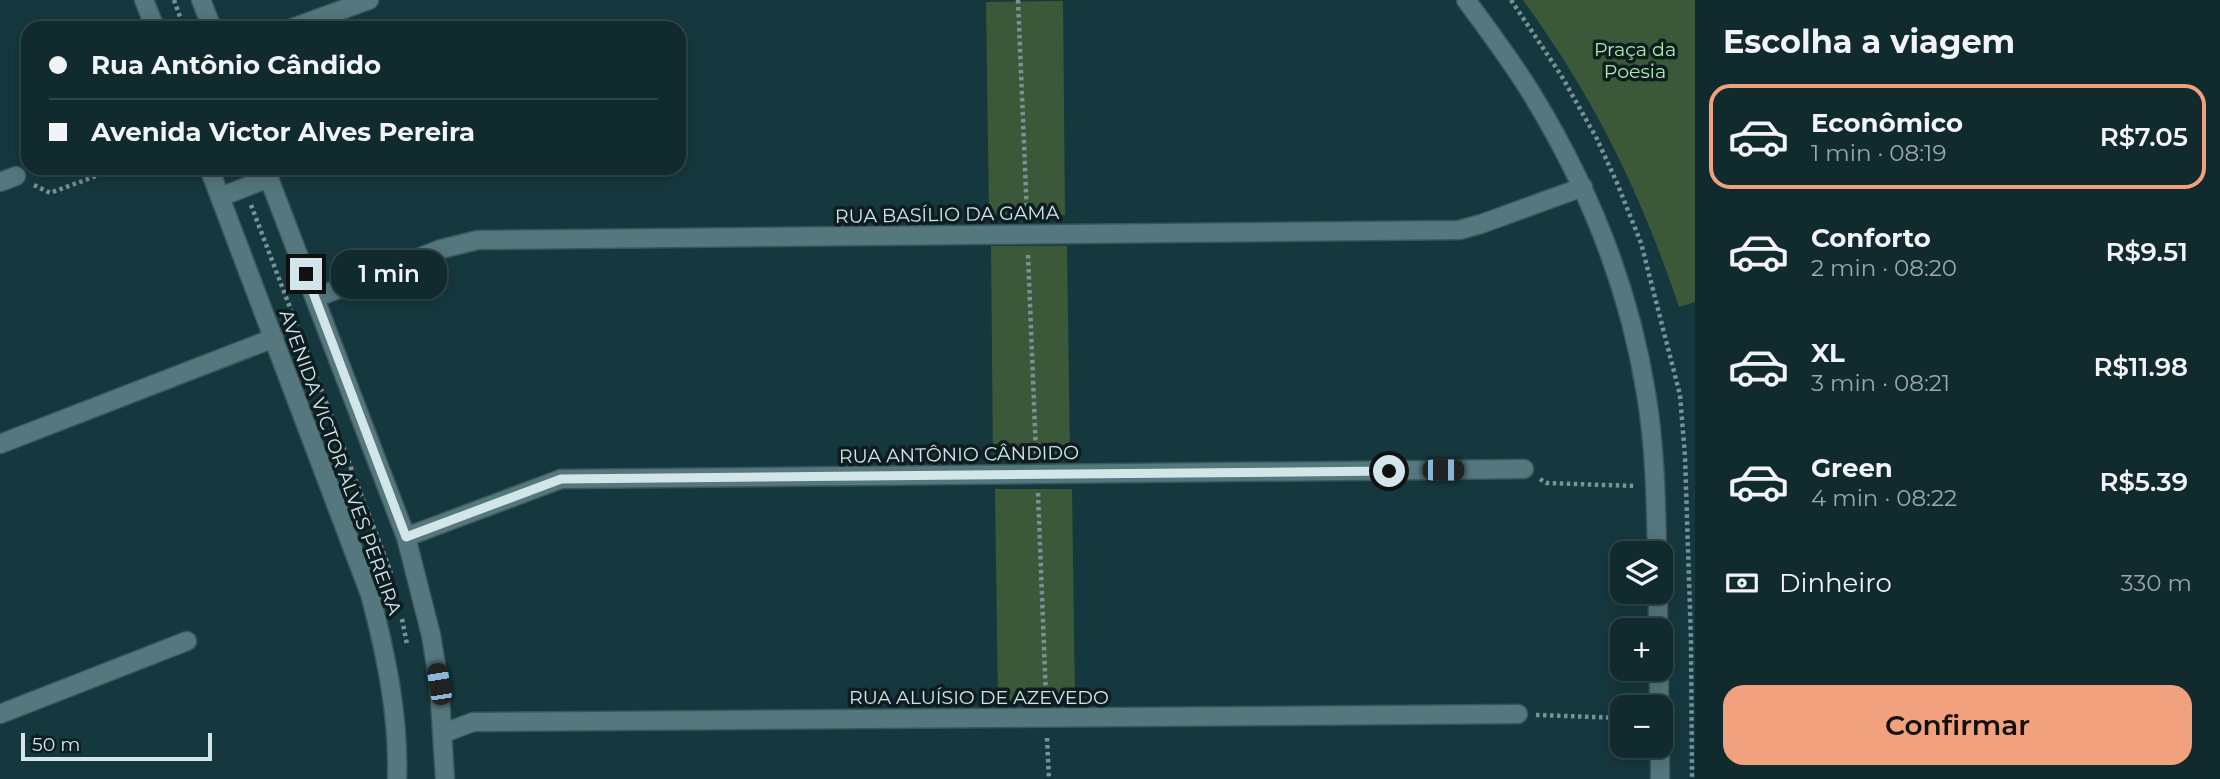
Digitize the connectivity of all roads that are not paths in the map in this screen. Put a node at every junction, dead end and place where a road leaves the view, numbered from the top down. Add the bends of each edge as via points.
1 (144, 0) edge
2 (201, 0) edge
3 (369, 0) edge
4 (1466, 0) edge
5 (152, 21) edge
6 (209, 21) edge
7 (311, 21) edge
8 (212, 175) edge
9 (263, 175) edge
10 (268, 175) edge
11 (1583, 187) junction
12 (220, 197) junction
13 (315, 298) junction
14 (274, 338) junction
15 (0, 444) edge
16 (1524, 470) road end
17 (406, 537) junction
18 (1657, 541) edge
19 (187, 640) dead end
20 (0, 714) edge
21 (1518, 714) road end
22 (444, 733) junction
23 (1660, 758) edge
24 (397, 779) edge
25 (445, 779) edge
26 (1660, 779) edge

1 - 5 street
2 - 6 street
3 - 7 street
4 - 11 street via 1532,93
8 - 12 street, AVENIDA VICTOR ALVES PEREIRA
9 - 12 street
10 - 13 street, AVENIDA VICTOR ALVES PEREIRA
11 - 13 street, RUA BASÍLIO DA GAMA via 1460,229 478,240 441,249
11 - 18 street via 1604,236 1636,340 1656,487
12 - 14 street, AVENIDA VICTOR ALVES PEREIRA
13 - 17 street, AVENIDA VICTOR ALVES PEREIRA
14 - 15 street
14 - 24 street, AVENIDA VICTOR ALVES PEREIRA via 382,637 395,726
16 - 17 street, RUA ANTÔNIO CÂNDIDO via 561,479
17 - 22 street, AVENIDA VICTOR ALVES PEREIRA via 431,635
19 - 20 street
21 - 22 street, RUA ALUÍSIO DE AZEVEDO via 473,722
22 - 25 street, AVENIDA VICTOR ALVES PEREIRA
23 - 26 street

